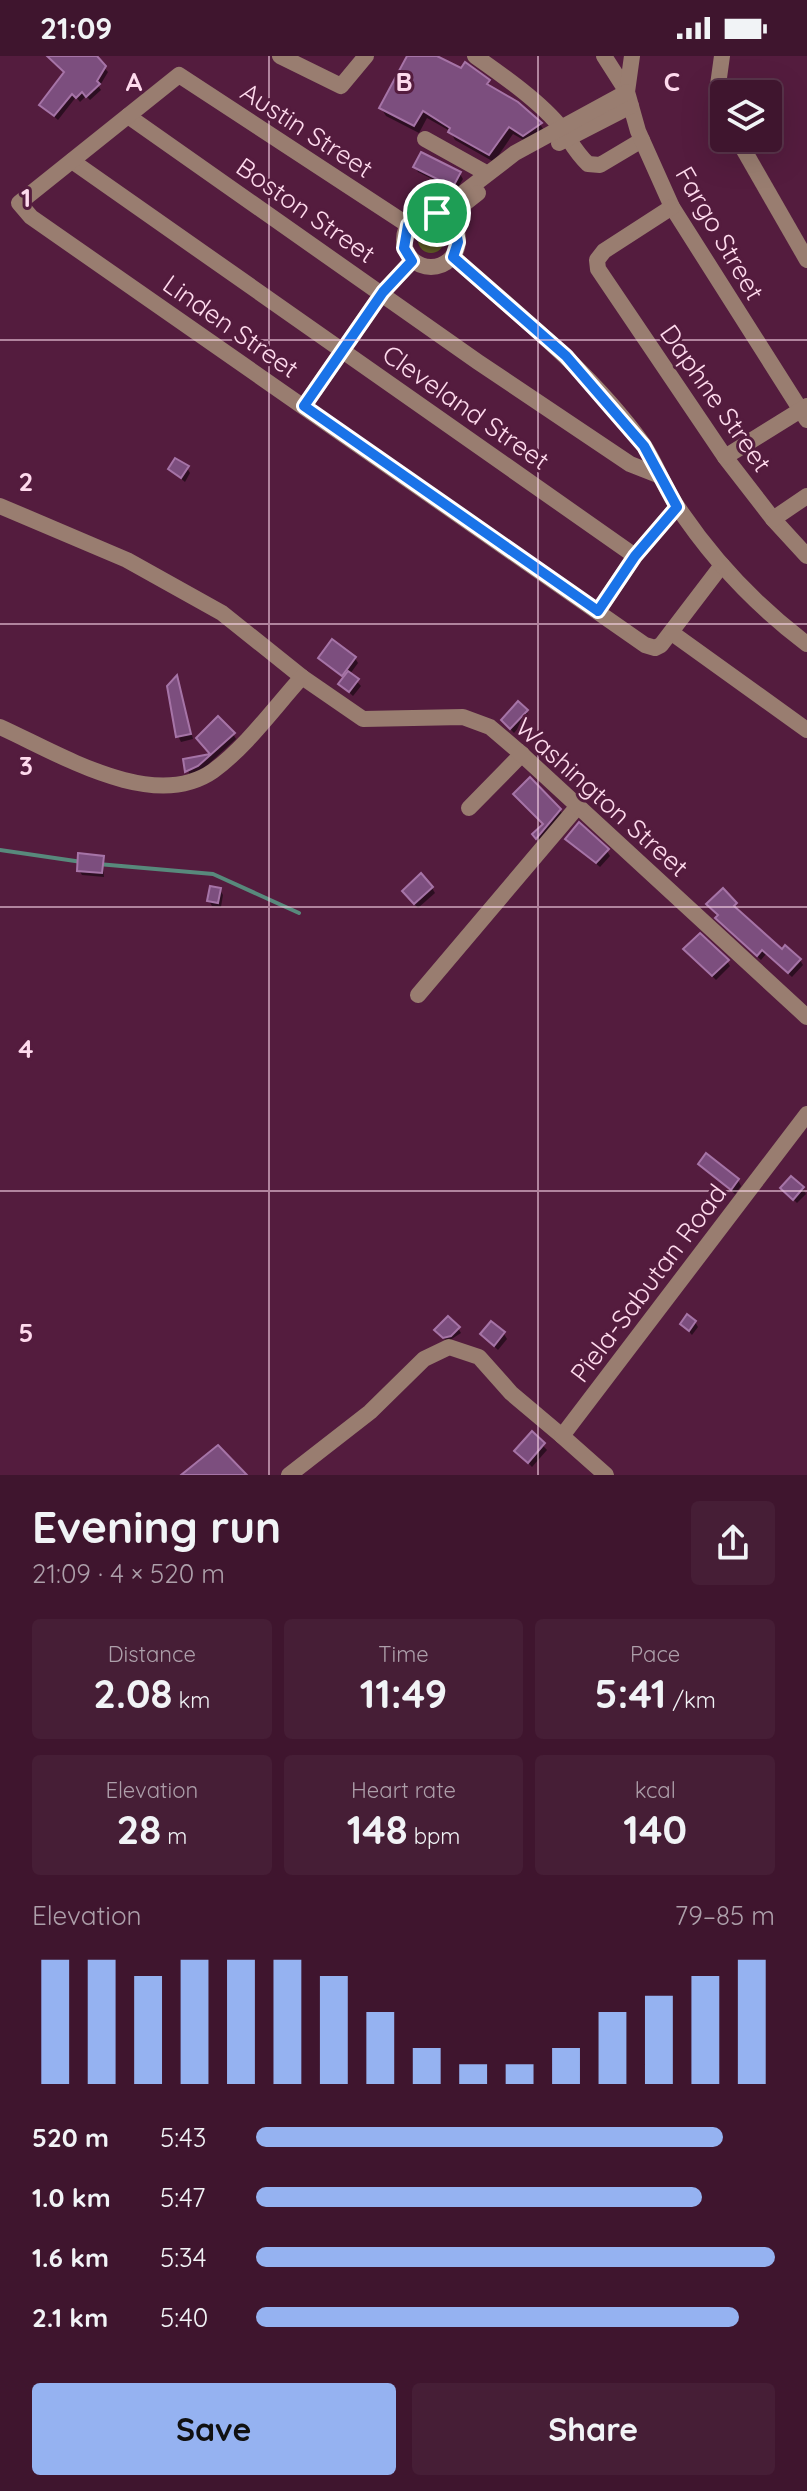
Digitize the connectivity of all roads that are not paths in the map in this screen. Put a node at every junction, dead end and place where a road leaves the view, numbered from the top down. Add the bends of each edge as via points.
1 (280, 56) edge
2 (366, 56) edge
3 (475, 56) edge
4 (604, 56) edge
5 (632, 56) edge
6 (721, 58) edge
7 (719, 80) edge
8 (629, 99) junction
9 (128, 116) junction
10 (564, 134) junction
11 (425, 139) dead end
12 (642, 140) junction
13 (745, 152) edge
14 (72, 161) junction
15 (486, 173) junction
16 (672, 207) junction
17 (437, 213) junction
18 (408, 225) junction
19 (455, 227) junction
20 (453, 257) junction
21 (807, 260) edge
22 (412, 261) junction
23 (383, 292) junction
24 (343, 348) junction
25 (304, 406) junction
26 (805, 412) edge
27 (725, 457) junction
28 (658, 475) junction
29 (807, 496) edge
30 (0, 506) edge
31 (677, 507) junction
32 (773, 519) junction
33 (635, 556) junction
34 (807, 556) edge
35 (722, 565) junction
36 (598, 611) junction
37 (672, 633) junction
38 (807, 644) edge
39 (302, 677) junction
40 (0, 727) edge
41 (807, 730) edge
42 (522, 754) junction
43 (578, 806) junction
44 (469, 808) dead end
45 (418, 995) dead end
46 (807, 1017) edge
47 (807, 1114) edge
48 (562, 1436) junction
49 (289, 1475) edge
50 (606, 1475) edge

1 - 2 street via 341,86
3 - 10 street
4 - 8 street
5 - 8 street, Fargo Street
6 - 7 street
8 - 10 street
8 - 12 street, Fargo Street
9 - 14 street
9 - 18 street, Austin Street via 179,75
9 - 23 street, Boston Street
10 - 12 street via 588,164 600,165
10 - 15 street
10 - 19 street via 464,204
11 - 15 street
12 - 16 street, Fargo Street
13 - 21 street
14 - 24 street, Cleveland Street
14 - 25 street, Linden Street via 19,203 31,217
15 - 17 street
16 - 26 street, Fargo Street
16 - 27 street, Daphne Street via 604,251 598,269
17 - 18 street via 421,215
17 - 19 street
18 - 22 street via 404,248
19 - 20 street
20 - 22 street via 438,267
20 - 28 street via 566,356 644,446
22 - 23 street
23 - 24 street
23 - 28 street, Boston Street via 630,464
24 - 25 street
24 - 33 street, Cleveland Street
25 - 36 street, Linden Street
26 - 27 street
27 - 32 street, Daphne Street
28 - 31 street
29 - 32 street
30 - 39 street, Washington Street via 127,560 222,613
31 - 33 street
31 - 35 street
32 - 34 street, Daphne Street
33 - 36 street
35 - 37 street
35 - 38 street via 762,609
36 - 37 street, Linden Street via 655,648
37 - 41 street
39 - 40 street via 213,771 183,786 151,787 103,773
39 - 42 street, Washington Street via 363,719 463,717 490,727
42 - 43 street, Washington Street
42 - 44 street
43 - 45 street
43 - 46 street, Washington Street
47 - 48 street, Piela-Sabutan Road
48 - 49 street via 511,1393 479,1357 449,1347 424,1359 370,1412
48 - 50 street

